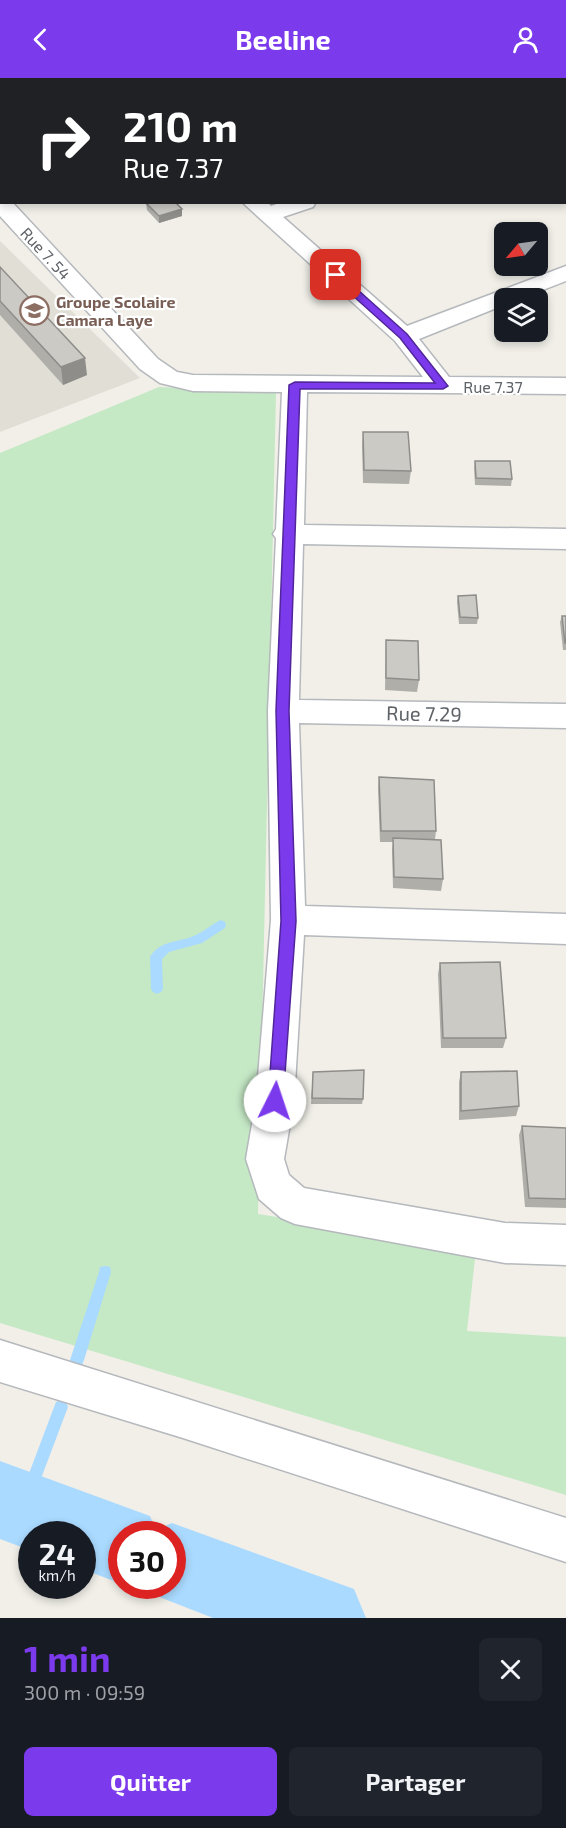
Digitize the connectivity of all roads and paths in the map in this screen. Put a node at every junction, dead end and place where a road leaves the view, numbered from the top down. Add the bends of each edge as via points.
1 (1, 204) edge
2 (292, 204) edge
3 (260, 209) edge
4 (566, 273) edge
5 (404, 336) junction
6 (170, 378) joint
7 (295, 385) junction
8 (443, 386) junction
9 (566, 386) edge
10 (287, 534) junction
11 (566, 539) edge
12 (283, 711) junction
13 (566, 716) edge
14 (288, 921) junction
15 (566, 929) edge
16 (566, 1245) edge
17 (0, 1361) edge
18 (566, 1540) edge

1 - 6 street, Rue 7. 54 via 149,364
2 - 3 street
3 - 5 street
4 - 5 street
5 - 8 street
6 - 7 street, Rue 7.37 via 193,383
7 - 8 street, Rue 7.37
7 - 10 street
8 - 9 street, Rue 7.37
10 - 11 street
10 - 12 street
12 - 13 street, Rue 7.29
12 - 14 street
14 - 15 street
14 - 16 street via 275,1101 265,1159 273,1186 295,1205 505,1243
17 - 18 street

